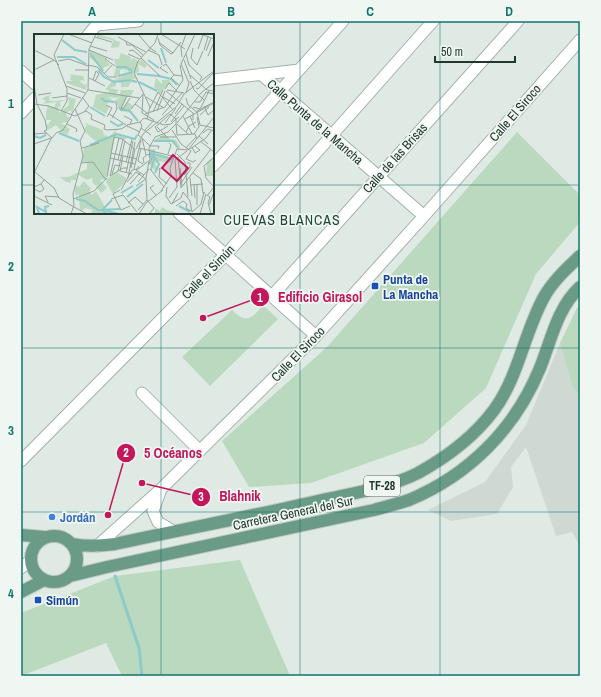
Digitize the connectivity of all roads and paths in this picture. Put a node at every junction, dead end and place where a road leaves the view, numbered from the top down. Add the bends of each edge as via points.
1 (138, 21) edge
2 (343, 21) edge
3 (433, 21) edge
4 (518, 21) edge
5 (98, 23) edge
6 (89, 34) edge
7 (580, 40) edge
8 (299, 70) junction
9 (21, 71) edge
10 (261, 74) junction
11 (214, 80) edge
12 (34, 83) edge
13 (280, 91) junction
14 (34, 99) edge
15 (21, 113) edge
16 (332, 136) junction
17 (214, 165) edge
18 (378, 177) junction
19 (180, 214) edge
20 (424, 216) junction
21 (226, 255) junction
22 (580, 256) edge
23 (580, 287) edge
24 (272, 296) junction
25 (316, 336) junction
26 (142, 393) dead end
27 (200, 451) junction
28 (21, 461) edge
29 (162, 488) junction
30 (173, 531) junction
31 (21, 535) edge
32 (44, 538) junction
33 (73, 544) junction
34 (97, 546) junction
35 (31, 560) junction
36 (21, 568) edge
37 (70, 576) junction
38 (44, 580) junction
39 (21, 592) edge

1 - 5 street
2 - 8 street
3 - 16 street, Calle el Simún
4 - 18 street, Calle de las Brisas
5 - 6 street
7 - 20 street, Calle El Siroco
8 - 10 street, Calle Punta de la Mancha
8 - 13 street
9 - 12 street
10 - 11 street, Calle Punta de la Mancha
10 - 13 street, Calle Punta de la Mancha
13 - 16 street, Calle Punta de la Mancha
13 - 17 street
14 - 15 street
16 - 18 street, Calle Punta de la Mancha
16 - 21 street, Calle el Simún
18 - 20 street, Calle Punta de la Mancha
18 - 24 street, Calle de las Brisas
19 - 21 street
20 - 25 street, Calle El Siroco
21 - 24 street
21 - 28 street, Calle el Simún
22 - 30 main road, Carretera General del Sur / TF-28 via 563,272 545,296 514,375 494,409 474,432 444,458 416,474 391,484 256,516
23 - 37 main road, Carretera General del Sur / TF-28 via 560,314 540,369 521,406 499,436 480,455 440,485 408,500 374,510
24 - 25 street
25 - 27 street, Calle El Siroco
26 - 27 street
27 - 29 street, Calle El Siroco
29 - 30 street via 153,511 158,522
29 - 34 street, Calle El Siroco
30 - 34 main road, Carretera General del Sur / TF-28
31 - 32 main road, TF-28
32 - 33 main road, TF-28 via 56,535
32 - 35 main road via 36,544
33 - 34 main road, Carretera General del Sur / TF-28
33 - 37 main road via 78,557 75,571
35 - 36 street
35 - 38 main road via 35,571
37 - 38 main road, TF-28 via 58,582
38 - 39 main road, TF-28

